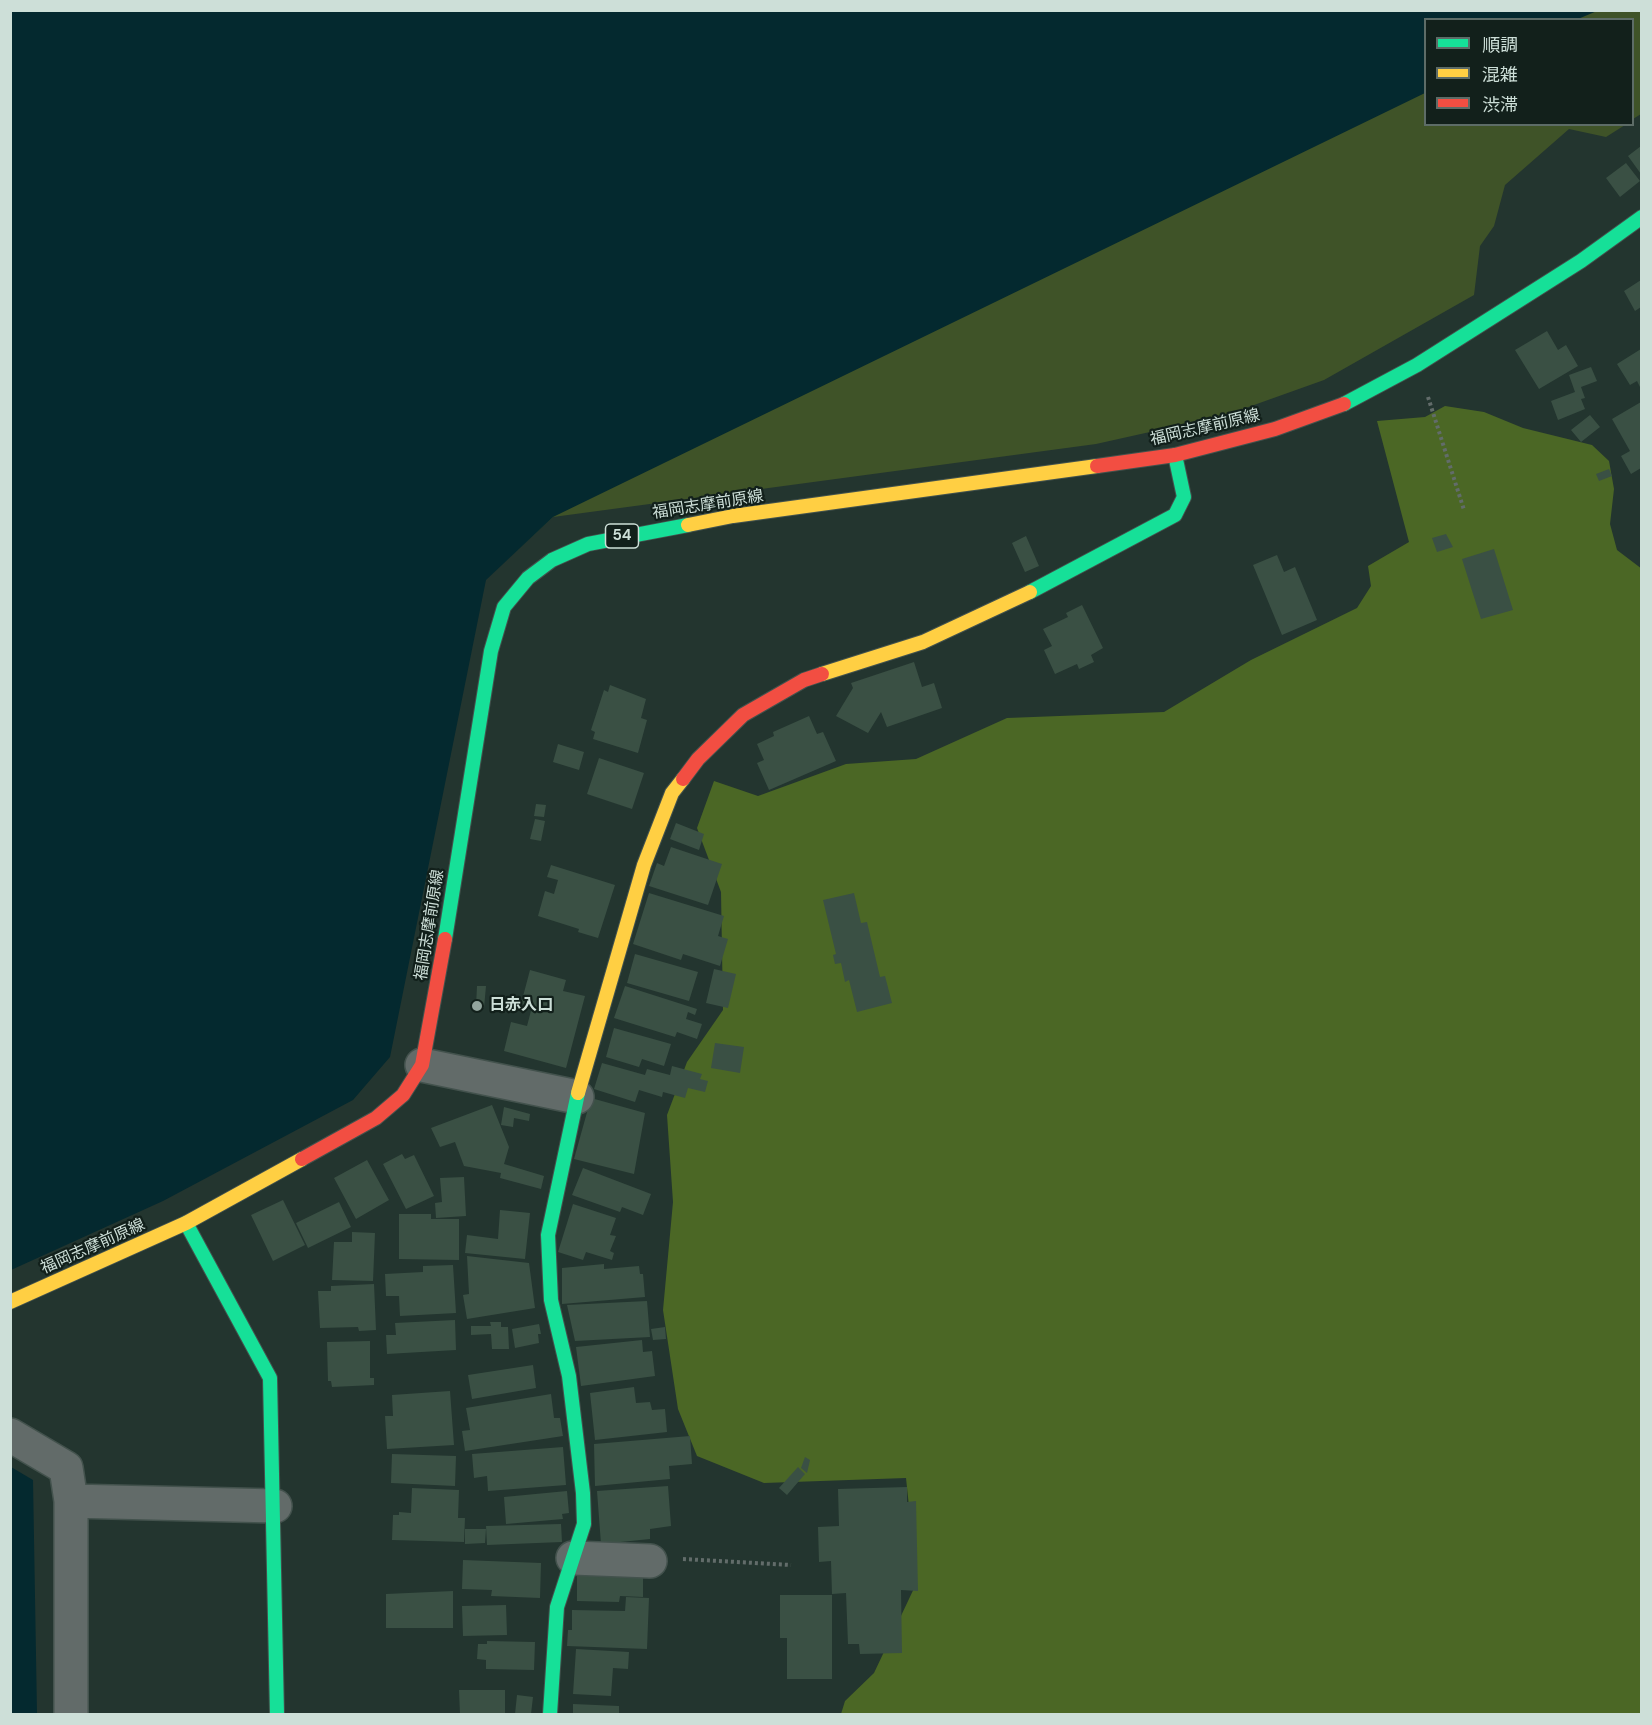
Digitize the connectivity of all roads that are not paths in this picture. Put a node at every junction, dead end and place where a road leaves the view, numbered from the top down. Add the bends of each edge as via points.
1 (1641, 217) edge
2 (1175, 455) junction
3 (422, 1065) junction
4 (577, 1097) junction
5 (186, 1223) junction
6 (10, 1302) edge
7 (10, 1435) edge
8 (71, 1501) junction
9 (275, 1506) junction
10 (573, 1558) junction
11 (650, 1561) road end
12 (71, 1714) edge
13 (277, 1714) edge
14 (550, 1714) edge

1 - 2 main road, 福岡志摩前原線 / 54 via 1581,261 1417,364 1339,406 1275,429
2 - 3 main road, 福岡志摩前原線 / 54 via 733,516 625,536 588,544 552,560 528,578 504,607 491,651
2 - 4 main road via 1184,498 1175,515 1031,591 923,642 804,680 744,715 698,759 672,793 644,865
3 - 4 street
3 - 5 main road, 福岡志摩前原線 / 54 via 403,1095 376,1118
4 - 10 main road via 548,1235 551,1300 569,1376 584,1493 584,1524
5 - 6 main road, 福岡志摩前原線 / 54
5 - 9 main road via 270,1378
7 - 8 street via 66,1468
8 - 9 street
8 - 12 street
9 - 13 main road
10 - 11 street
10 - 14 main road via 557,1607

